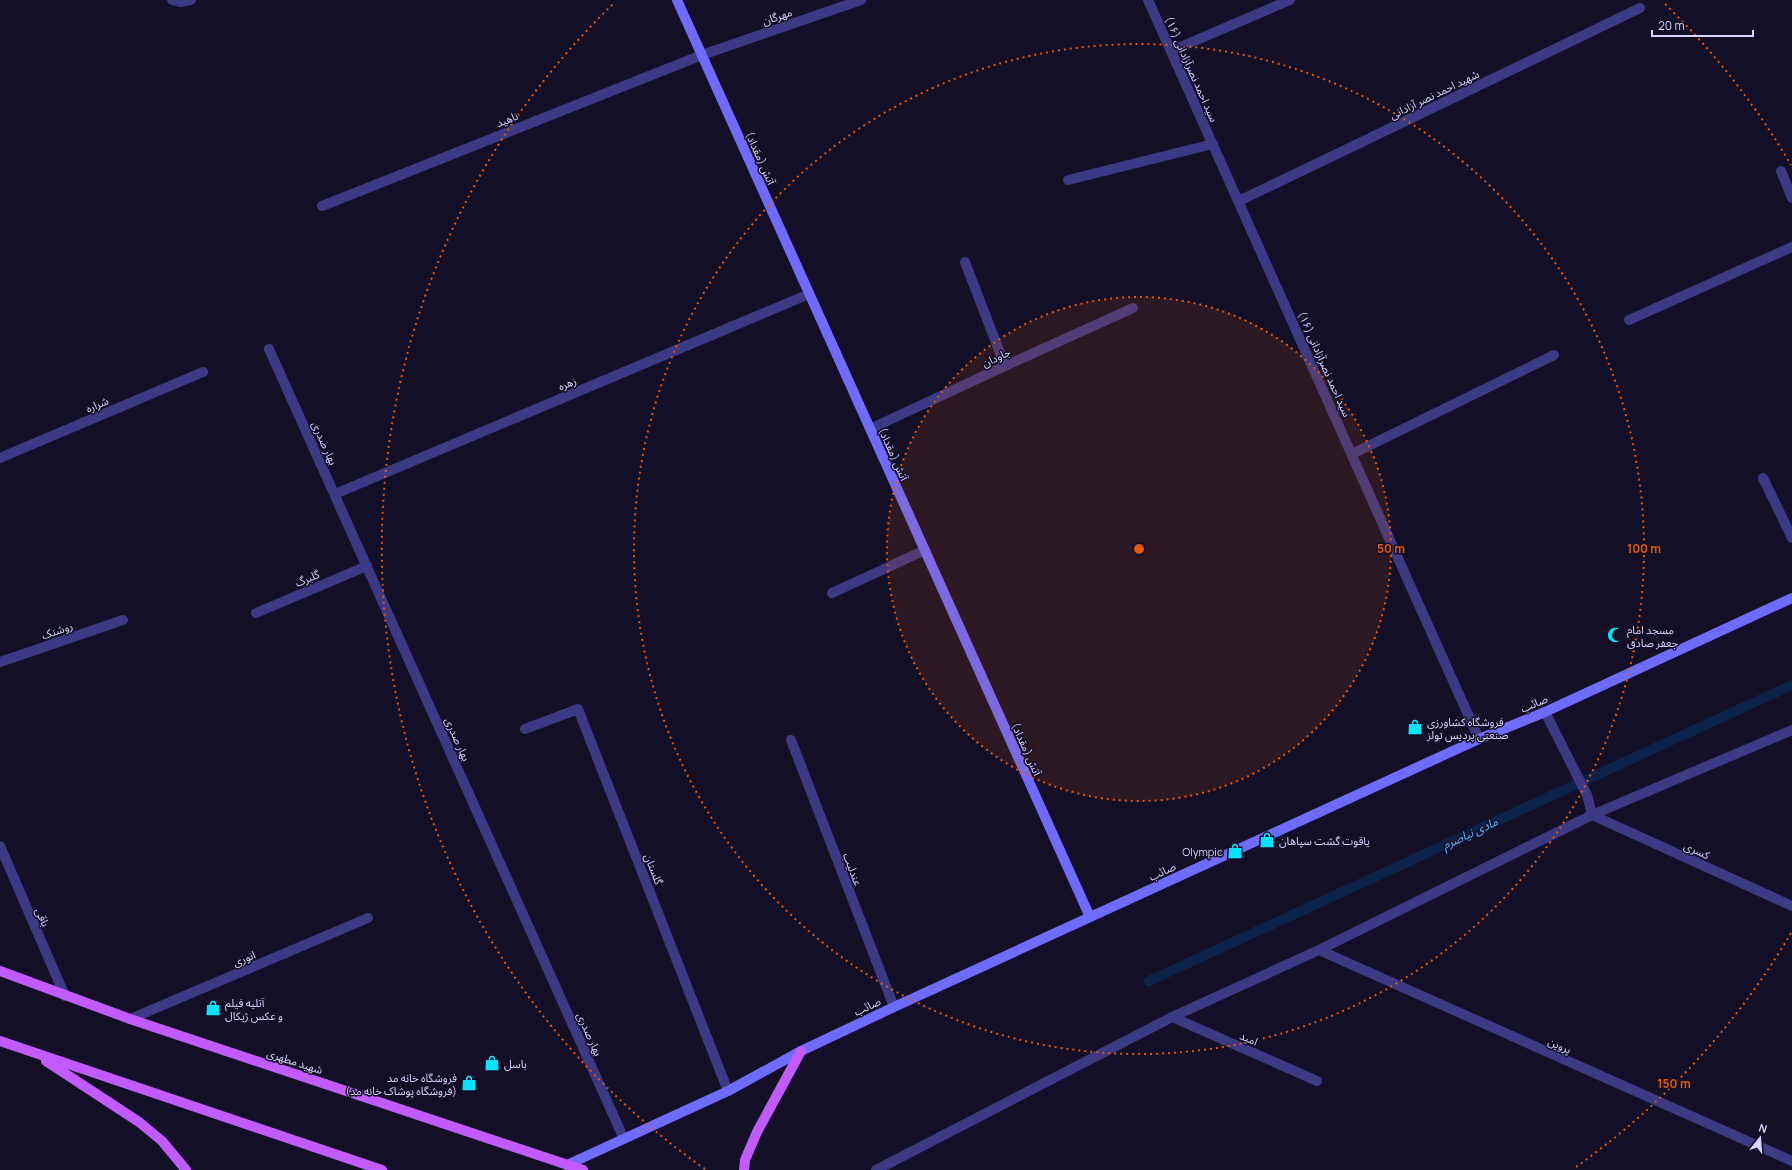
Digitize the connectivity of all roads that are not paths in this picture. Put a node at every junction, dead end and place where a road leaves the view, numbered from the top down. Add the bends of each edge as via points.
1 (172, 0) edge
2 (190, 0) edge
3 (677, 0) edge
4 (861, 0) edge
5 (1148, 0) edge
6 (1290, 0) edge
7 (1640, 8) dead end
8 (1171, 52) junction
9 (702, 55) junction
10 (1213, 144) junction
11 (1781, 171) dead end
12 (1068, 180) dead end
13 (1792, 198) edge
14 (1239, 202) junction
15 (322, 206) dead end
16 (1792, 247) edge
17 (965, 262) dead end
18 (809, 294) junction
19 (1133, 308) dead end
20 (1629, 320) dead end
21 (269, 349) dead end
22 (1554, 354) dead end
23 (1005, 366) junction
24 (204, 372) dead end
25 (870, 429) junction
26 (1352, 454) junction
27 (0, 458) edge
28 (1763, 478) dead end
29 (335, 494) junction
30 (1792, 538) edge
31 (925, 550) junction
32 (366, 566) junction
33 (832, 593) dead end
34 (1792, 598) edge
35 (256, 613) dead end
36 (123, 620) dead end
37 (0, 662) edge
38 (1545, 712) junction
39 (525, 729) dead end
40 (1792, 730) edge
41 (1479, 739) junction
42 (790, 740) dead end
43 (1592, 815) junction
44 (0, 846) edge
45 (1792, 906) edge
46 (1090, 917) junction
47 (368, 918) dead end
48 (1319, 950) junction
49 (0, 971) edge
50 (64, 996) junction
51 (894, 1007) junction
52 (1172, 1017) junction
53 (130, 1019) junction
54 (0, 1041) edge
55 (801, 1051) junction
56 (34, 1053) junction
57 (1317, 1081) dead end
58 (728, 1091) junction
59 (624, 1139) junction
60 (1792, 1161) edge
61 (568, 1165) junction
62 (186, 1170) edge
63 (382, 1170) edge
64 (557, 1170) edge
65 (583, 1170) edge
66 (744, 1170) edge
67 (876, 1170) edge

1 - 2 street
3 - 9 main road, آتش (مقداد)
4 - 9 street, مهرگان
5 - 8 street, سید احمد نصرآزادانی (۱۶)
6 - 8 street
7 - 14 street, شهید احمد نصر آزادانی
8 - 10 street, سید احمد نصرآزادانی (۱۶)
9 - 15 street, ناهید
9 - 18 main road, آتش (مقداد)
10 - 12 street
10 - 14 street, سید احمد نصرآزادانی (۱۶)
11 - 13 street
14 - 26 street, سید احمد نصرآزادانی (۱۶)
16 - 20 street
17 - 23 street
18 - 25 main road, آتش (مقداد)
18 - 29 street, زهره
19 - 23 street, جاودان
21 - 29 street, بهار صدری
22 - 26 street
23 - 25 street, جاودان
24 - 27 street, شراره
25 - 31 main road, آتش (مقداد)
26 - 41 street, سید احمد نصرآزادانی (۱۶)
28 - 30 street
29 - 32 street, بهار صدری
31 - 33 street
31 - 46 main road, آتش (مقداد)
32 - 35 street, گلبرگ
32 - 59 street, بهار صدری
34 - 38 main road, صائب
36 - 37 street, روشنک
38 - 41 main road, صائب
38 - 43 street via 1587,795
39 - 58 street, گلستان via 578,709
40 - 43 street
41 - 46 main road, صائب
42 - 51 street, عندلیب
43 - 45 street, کسری
43 - 48 street
44 - 50 street, باقی
46 - 51 main road, صائب
47 - 53 street, انوری
48 - 52 street
48 - 60 street, پروین
49 - 50 main road, شهید مطهری
50 - 53 main road, شهید مطهری
51 - 55 main road, صائب
52 - 57 street, امید
52 - 67 street
53 - 61 main road, شهید مطهری
54 - 56 main road
55 - 58 main road, صائب
55 - 66 main road via 757,1132 745,1160
56 - 62 main road via 139,1122 162,1141
56 - 63 main road
58 - 59 main road, صائب
59 - 61 main road, صائب
61 - 64 main road
61 - 65 main road, شهید مطهری

